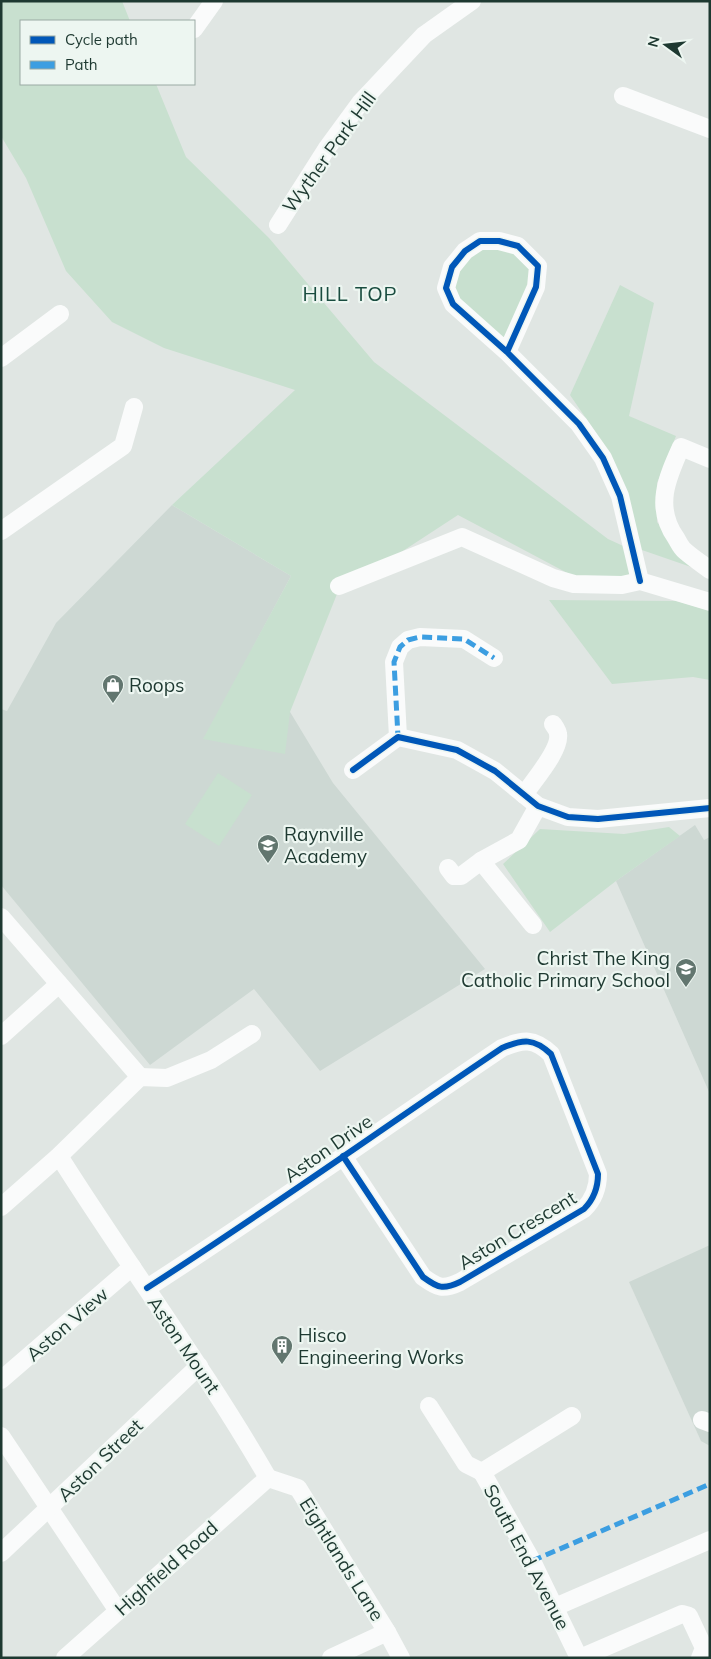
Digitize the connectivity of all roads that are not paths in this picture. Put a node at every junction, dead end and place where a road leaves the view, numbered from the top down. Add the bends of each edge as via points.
1 (214, 1) edge
2 (472, 1) edge
3 (195, 29) edge
4 (623, 96) dead end
5 (710, 129) edge
6 (278, 224) dead end
7 (60, 314) dead end
8 (507, 352) junction
9 (1, 358) edge
10 (134, 407) dead end
11 (710, 459) edge
12 (1, 531) edge
13 (710, 570) edge
14 (640, 581) junction
15 (339, 586) dead end
16 (710, 602) edge
17 (494, 658) dead end
18 (553, 724) dead end
19 (398, 737) junction
20 (354, 770) dead end
21 (531, 801) junction
22 (710, 808) edge
23 (482, 861) junction
24 (448, 868) dead end
25 (1, 917) edge
26 (532, 925) dead end
27 (59, 984) junction
28 (252, 1034) dead end
29 (1, 1036) edge
30 (530, 1041) joint
31 (140, 1077) junction
32 (59, 1156) junction
33 (343, 1156) junction
34 (1, 1207) edge
35 (132, 1267) junction
36 (147, 1288) junction
37 (199, 1366) junction
38 (1, 1380) edge
39 (430, 1406) dead end
40 (572, 1416) dead end
41 (1, 1436) edge
42 (482, 1472) junction
43 (268, 1478) junction
44 (50, 1508) junction
45 (710, 1540) edge
46 (1, 1553) edge
47 (555, 1607) junction
48 (118, 1610) junction
49 (387, 1632) junction
50 (65, 1658) edge
51 (331, 1658) edge
52 (400, 1658) edge
53 (580, 1658) edge
54 (700, 1658) edge

1 - 3 street
2 - 6 street, Wyther Park Hill via 424,35 360,103
4 - 5 street
7 - 9 street
8 - 8 street via 453,304 446,288 452,266 465,251 480,241 518,246 538,266 536,287
8 - 14 street via 579,424 603,458 620,496
10 - 12 street via 123,446
11 - 13 street via 681,447 670,470 664,507 670,530 684,550
14 - 15 street via 622,585 574,584 553,578 462,537
14 - 16 street
17 - 19 street via 464,640 420,636 408,640 394,662
18 - 21 street via 558,740
19 - 20 street
19 - 21 street via 457,750 495,771
21 - 22 street via 568,817 598,819
21 - 23 street via 519,840
23 - 24 street via 461,876 454,876
23 - 26 street
25 - 27 street
27 - 29 street
27 - 31 street
28 - 31 street via 211,1060 167,1078
30 - 33 street, Aston Drive via 514,1042 502,1048
30 - 33 street, Aston Crescent via 551,1054 598,1174 592,1202 584,1208 460,1282 442,1287 422,1277
31 - 32 street
32 - 34 street
32 - 35 street, Aston Mount
33 - 36 street, Aston Drive
35 - 36 street, Aston Mount
35 - 38 street, Aston View
36 - 37 street, Aston Mount
37 - 43 street, Aston Mount
37 - 44 street, Aston Street
39 - 42 street via 466,1464
40 - 42 street, South End Avenue
41 - 44 street
42 - 47 street, South End Avenue
43 - 48 street, Highfield Road
43 - 49 street, Eightlands Lane via 298,1488
44 - 46 street, Aston Street
44 - 48 street
45 - 47 street
47 - 53 street, South End Avenue
48 - 50 street, Highfield Road
49 - 51 street
49 - 52 street, Eightlands Lane
53 - 54 street via 682,1614 690,1616 704,1648

